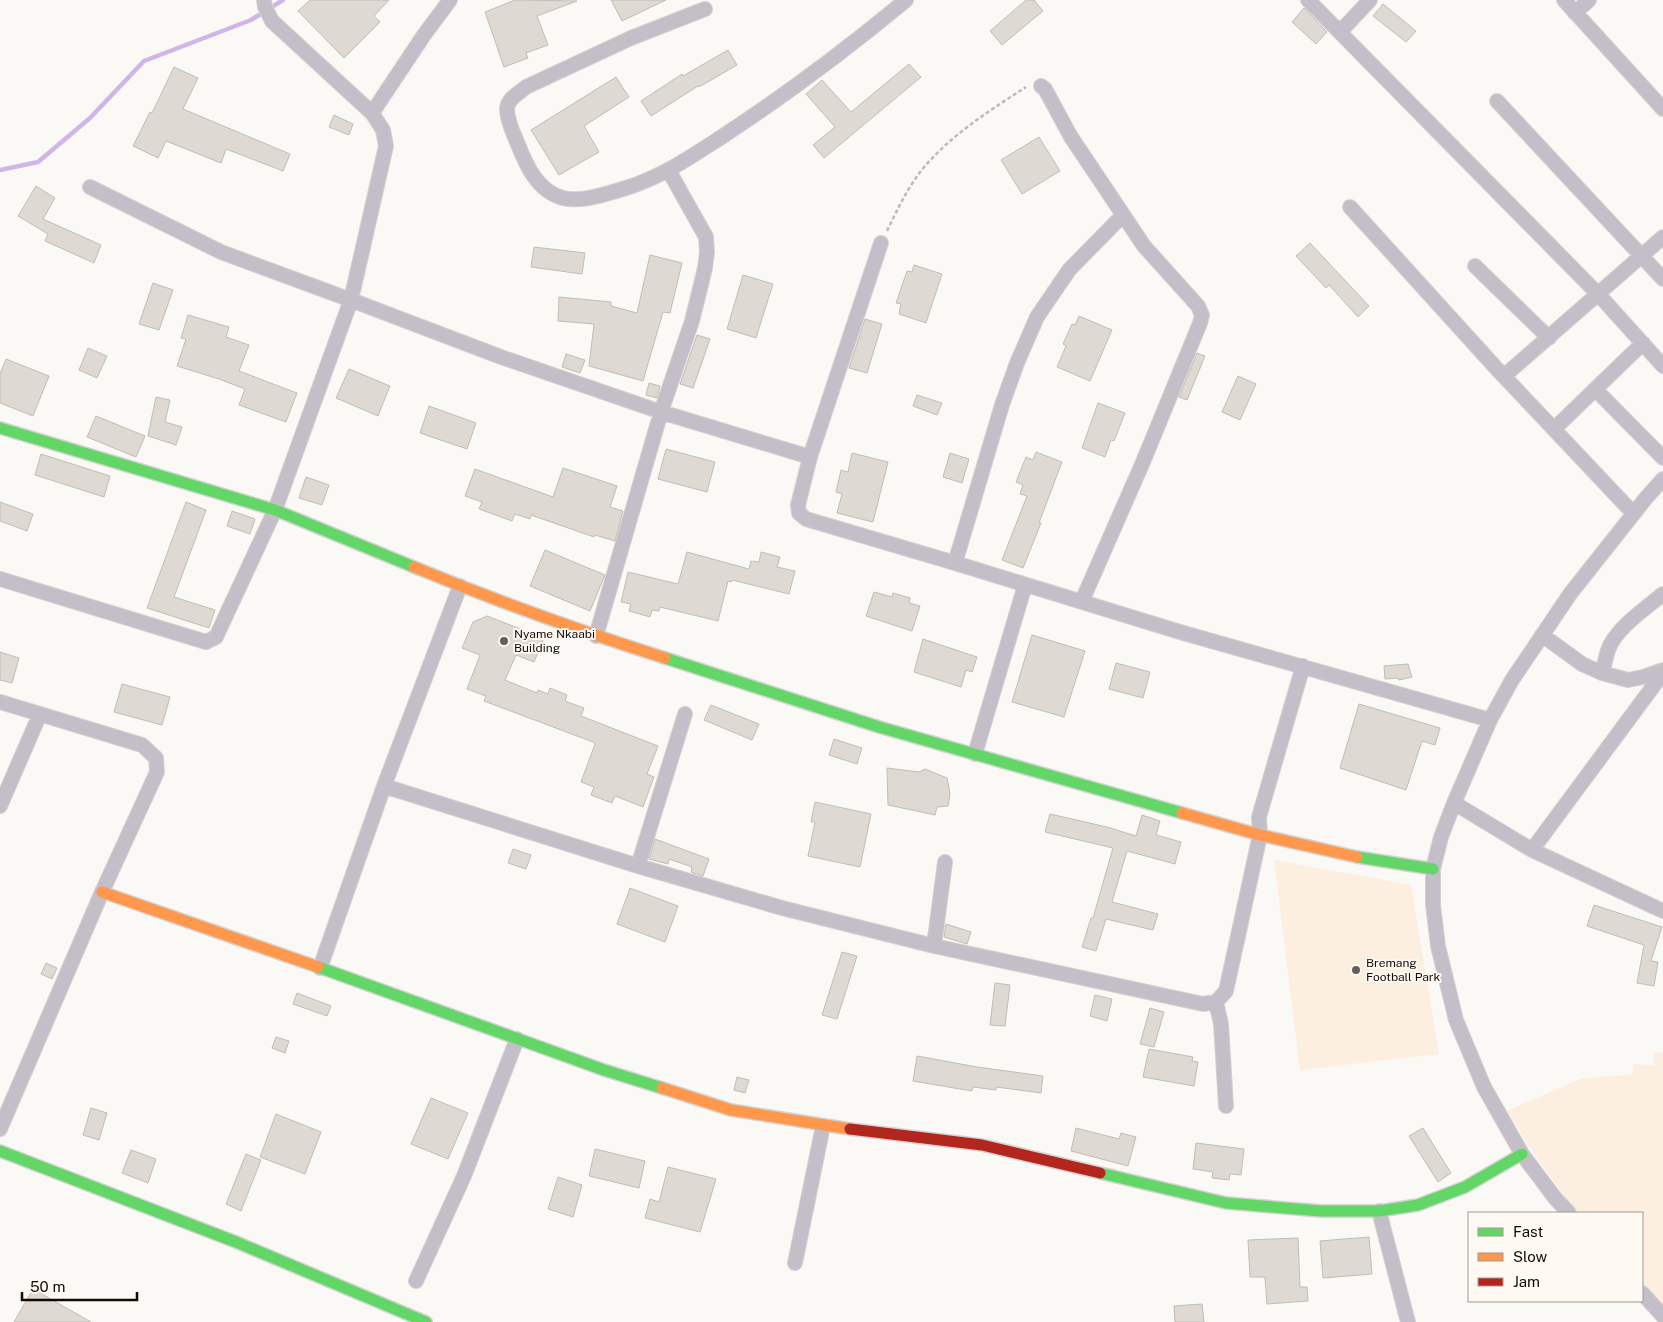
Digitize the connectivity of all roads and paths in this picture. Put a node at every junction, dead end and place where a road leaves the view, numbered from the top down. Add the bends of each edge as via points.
1 (450, 0) edge
2 (906, 0) edge
3 (1308, 0) edge
4 (1370, 0) edge
5 (1564, 0) edge
6 (1589, 0) edge
7 (265, 3) edge
8 (705, 9) dead end
9 (1575, 12) junction
10 (1340, 32) junction
11 (1041, 86) joint
12 (1497, 101) dead end
13 (1663, 109) edge
14 (372, 113) junction
15 (669, 171) junction
16 (90, 188) dead end
17 (1350, 207) dead end
18 (1123, 215) junction
19 (1663, 237) edge
20 (881, 244) joint
21 (1641, 257) junction
22 (1475, 266) dead end
23 (1663, 280) edge
24 (1599, 295) junction
25 (351, 300) junction
26 (1549, 338) junction
27 (1642, 343) junction
28 (1663, 366) edge
29 (1504, 376) junction
30 (1595, 389) junction
31 (661, 412) junction
32 (0, 428) edge
33 (1554, 429) junction
34 (810, 457) junction
35 (1663, 458) edge
36 (1663, 479) edge
37 (275, 510) junction
38 (1633, 513) junction
39 (955, 563) junction
40 (0, 579) edge
41 (1025, 585) junction
42 (460, 586) junction
43 (1663, 594) edge
44 (1082, 601) junction
45 (1542, 635) junction
46 (596, 636) junction
47 (1303, 666) junction
48 (1663, 672) edge
49 (1602, 673) junction
50 (0, 702) edge
51 (40, 714) junction
52 (685, 714) dead end
53 (1490, 720) junction
54 (975, 754) junction
55 (384, 786) junction
56 (1454, 803) junction
57 (0, 806) edge
58 (1260, 836) junction
59 (1532, 850) junction
60 (945, 862) dead end
61 (638, 866) junction
62 (1433, 869) junction
63 (102, 892) junction
64 (1663, 911) edge
65 (934, 946) junction
66 (320, 968) junction
67 (1216, 1002) junction
68 (517, 1039) junction
69 (1226, 1106) dead end
70 (822, 1126) junction
71 (0, 1129) edge
72 (0, 1151) edge
73 (1522, 1154) junction
74 (1379, 1211) junction
75 (1567, 1212) edge
76 (795, 1263) dead end
77 (416, 1281) dead end
78 (1643, 1294) edge
79 (1663, 1316) edge
80 (426, 1322) edge
81 (1408, 1322) edge

1 - 14 street
2 - 15 street via 766,108
3 - 10 street
4 - 10 street
5 - 9 street
6 - 9 street
7 - 14 street via 272,21
8 - 15 street via 631,38 526,87 512,98 507,108 511,129 535,178 545,190 562,198 580,200
9 - 13 street
10 - 24 street
11 - 18 street
11 - 20 path via 1031,84 979,118 938,152 903,198
12 - 21 street
14 - 25 street via 383,130 386,146
15 - 31 street via 706,237 707,252 692,321
16 - 25 street via 221,252
17 - 29 street
18 - 39 street via 1070,270 1037,317 1002,404
18 - 44 street via 1144,246 1198,306 1202,315
19 - 21 street
20 - 34 street
21 - 23 street
21 - 24 street
22 - 26 street
24 - 26 street
24 - 27 street
25 - 31 street via 501,357
25 - 37 street
26 - 29 street
27 - 28 street
27 - 30 street
29 - 33 street
30 - 33 street
30 - 35 street
31 - 34 street
31 - 46 street
32 - 37 street
33 - 38 street
34 - 39 street via 798,505 799,513 806,519
36 - 38 street
37 - 40 street via 216,637 206,642
37 - 42 street
38 - 45 street
39 - 41 street
41 - 44 street
41 - 54 street
42 - 46 street
42 - 55 street
43 - 49 street via 1617,636 1608,649
44 - 47 street
45 - 49 street via 1582,664
45 - 53 street
46 - 54 street via 879,727
47 - 53 street
47 - 58 street via 1259,818
48 - 49 street via 1628,680
48 - 59 street
50 - 51 street
51 - 57 street
51 - 63 street via 142,745 156,758 157,772
52 - 61 street
53 - 56 street
54 - 58 street
55 - 61 street
55 - 66 street
56 - 59 street
56 - 62 street
58 - 62 street via 1350,856
58 - 67 street via 1226,991
59 - 64 street
60 - 65 street
61 - 65 street via 782,908
62 - 73 street via 1432,905 1438,946 1456,1020 1484,1087
63 - 66 street
63 - 71 street
65 - 67 street via 1203,1004
66 - 68 street
67 - 69 street via 1221,1024
68 - 70 street via 731,1110
68 - 77 street via 464,1176
70 - 74 street via 982,1145 1226,1203 1321,1211
70 - 76 street
72 - 80 street via 236,1242
73 - 74 street via 1465,1187 1418,1205
73 - 75 street
74 - 81 street
78 - 79 street

